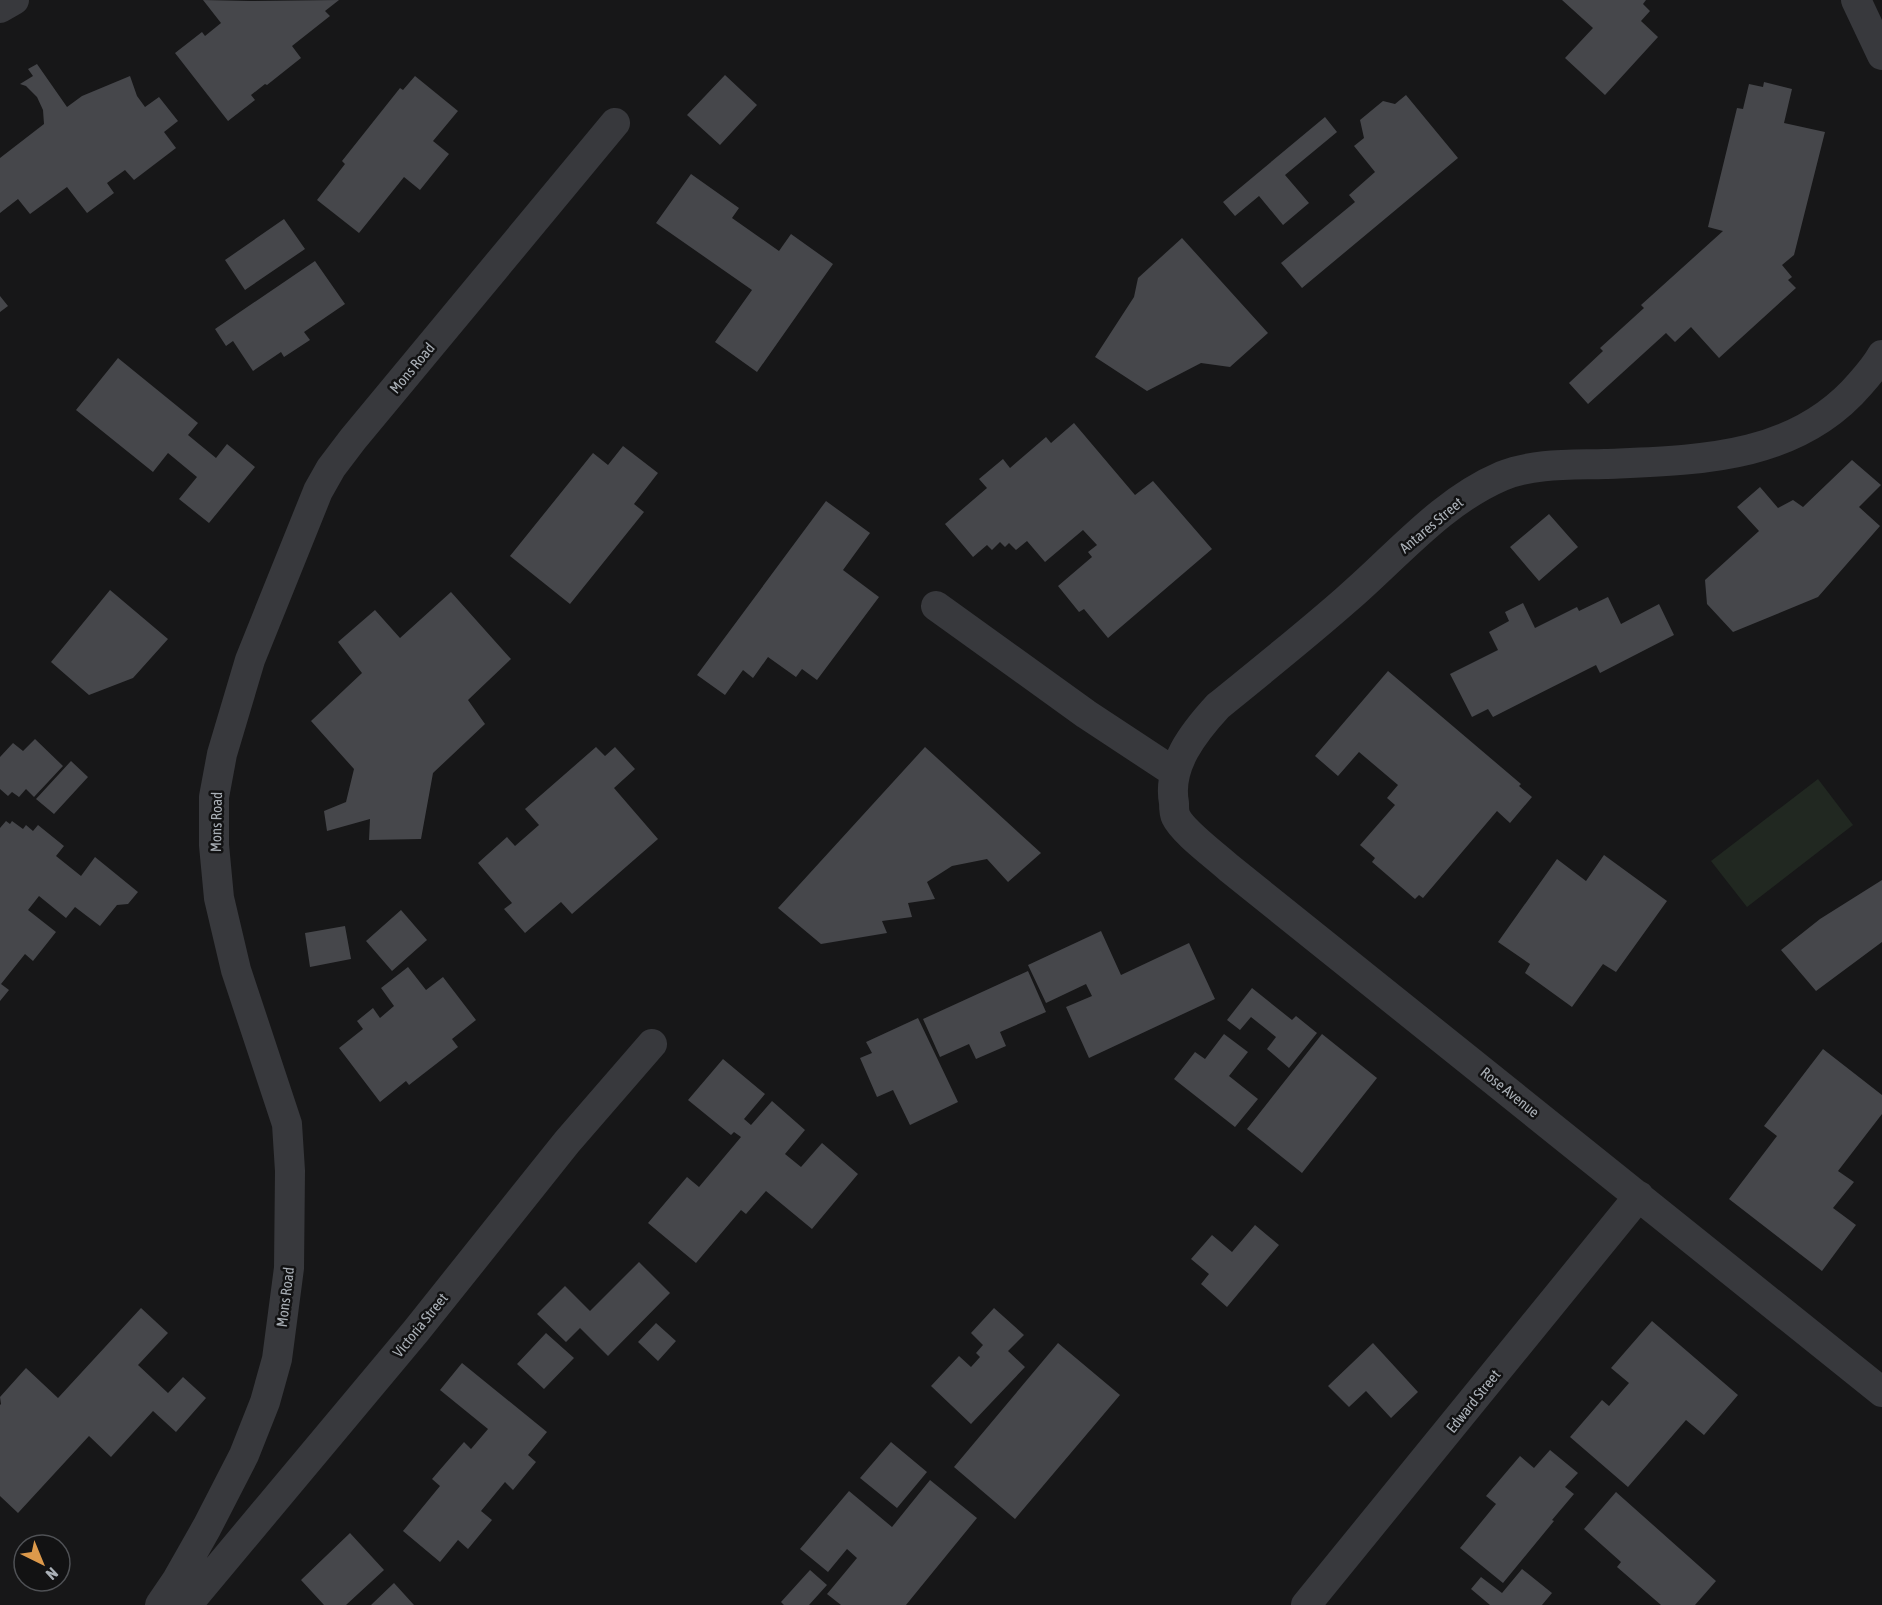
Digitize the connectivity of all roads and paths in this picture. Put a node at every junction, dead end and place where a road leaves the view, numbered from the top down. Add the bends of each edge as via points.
1 (14, 0) edge
2 (1856, 0) edge
3 (0, 8) edge
4 (1882, 56) edge
5 (615, 123) dead end
6 (1882, 356) edge
7 (936, 606) dead end
8 (1174, 772) junction
9 (652, 1044) dead end
10 (1640, 1196) junction
11 (1882, 1392) edge
12 (160, 1605) edge
13 (187, 1605) edge
14 (1306, 1605) edge

1 - 3 street
2 - 4 street
5 - 12 street, Mons Road via 331,468 314,500 250,660 222,754 214,797 214,845 219,898 236,970 287,1124 289,1268 277,1359 265,1402 244,1455 212,1517
6 - 8 street, Antares Street via 1845,401 1827,416 1768,444 1700,458 1537,467 1474,489 1445,509 1347,600 1218,706 1193,735
7 - 8 street
8 - 10 street, Rose Avenue via 1176,817 1187,831
9 - 13 street, Victoria Street
10 - 11 street, Rose Avenue
10 - 14 street, Edward Street

